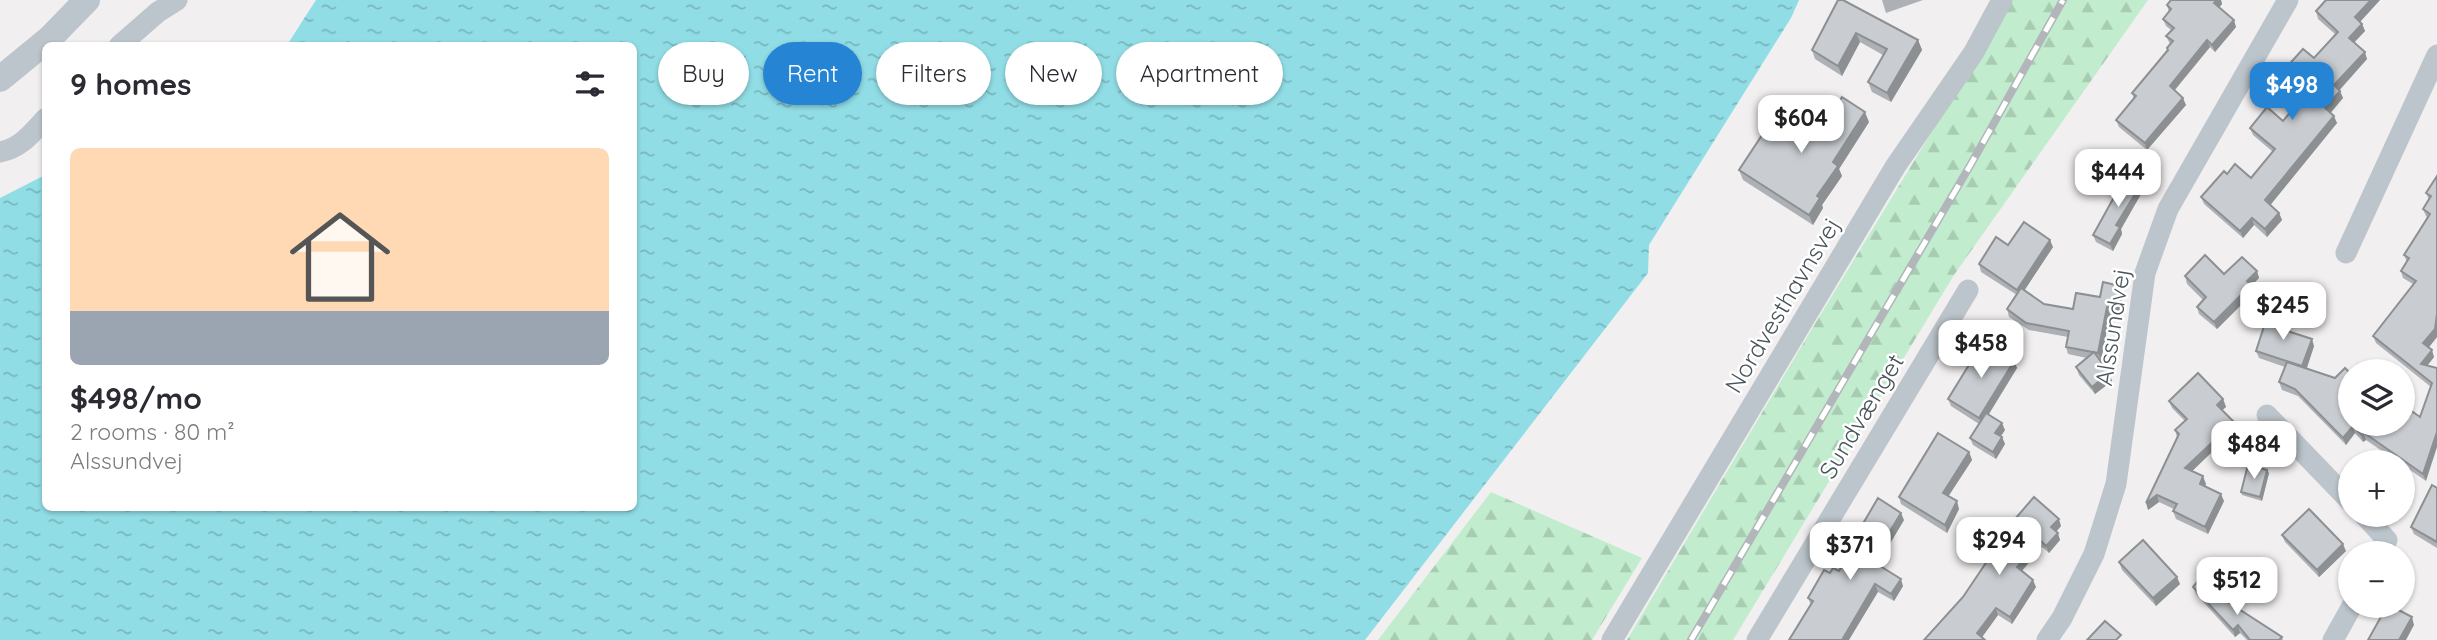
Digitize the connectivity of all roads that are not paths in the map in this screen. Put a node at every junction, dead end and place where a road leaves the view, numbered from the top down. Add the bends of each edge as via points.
1 (87, 0) edge
2 (177, 0) edge
3 (2002, 0) edge
4 (2288, 0) edge
5 (45, 42) edge
6 (124, 42) edge
7 (42, 45) edge
8 (2437, 55) edge
9 (0, 79) edge
10 (42, 122) edge
11 (0, 152) edge
12 (2346, 253) dead end
13 (1968, 290) dead end
14 (2267, 415) dead end
15 (2338, 489) edge
16 (2375, 527) edge
17 (2386, 541) edge
18 (2345, 618) edge
19 (1612, 640) edge
20 (1757, 640) edge
21 (2047, 640) edge
22 (2333, 640) edge

1 - 5 street
2 - 6 street
3 - 19 street, Nordvesthavnsvej via 1974,52 1895,167
4 - 21 street, Alssundvej via 2168,209 2144,273 2116,484 2094,554
7 - 9 street
8 - 12 street
10 - 11 street via 24,141
13 - 20 street, Sundvænget
14 - 15 street
16 - 17 street
18 - 22 street

